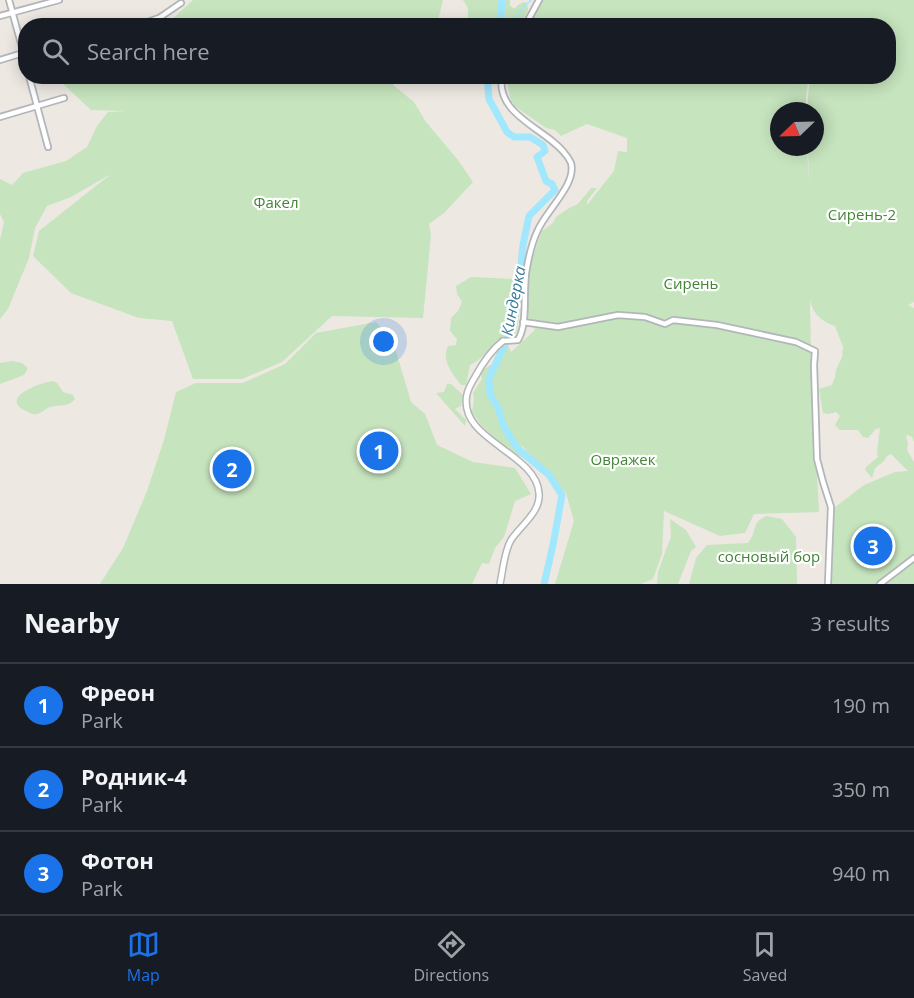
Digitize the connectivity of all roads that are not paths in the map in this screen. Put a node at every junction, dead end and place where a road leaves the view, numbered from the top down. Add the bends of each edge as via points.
1 (9, 0) edge
2 (59, 0) edge
3 (539, 0) edge
4 (181, 3) dead end
5 (13, 13) junction
6 (0, 16) edge
7 (159, 18) edge
8 (529, 18) edge
9 (18, 31) edge
10 (18, 55) edge
11 (0, 60) edge
12 (31, 84) edge
13 (502, 84) edge
14 (64, 98) dead end
15 (37, 106) junction
16 (0, 117) edge
17 (48, 147) dead end
18 (523, 322) junction
19 (503, 341) joint
20 (914, 558) edge
21 (500, 584) edge
22 (828, 584) edge
23 (880, 584) edge

1 - 5 street
2 - 5 street
3 - 8 street
4 - 7 street
5 - 6 street
5 - 9 street
10 - 11 street
12 - 15 street
13 - 18 street via 506,102 562,149 571,162 569,181 537,231 526,268
14 - 15 street
15 - 16 street
15 - 17 street
18 - 19 street via 518,340
18 - 22 street via 558,327 618,315 645,317 666,324 673,320 717,325 796,342 815,351 817,459 831,507
19 - 21 street via 486,358 467,393 468,414 474,424 524,466 540,494 532,515 511,540
20 - 23 street

